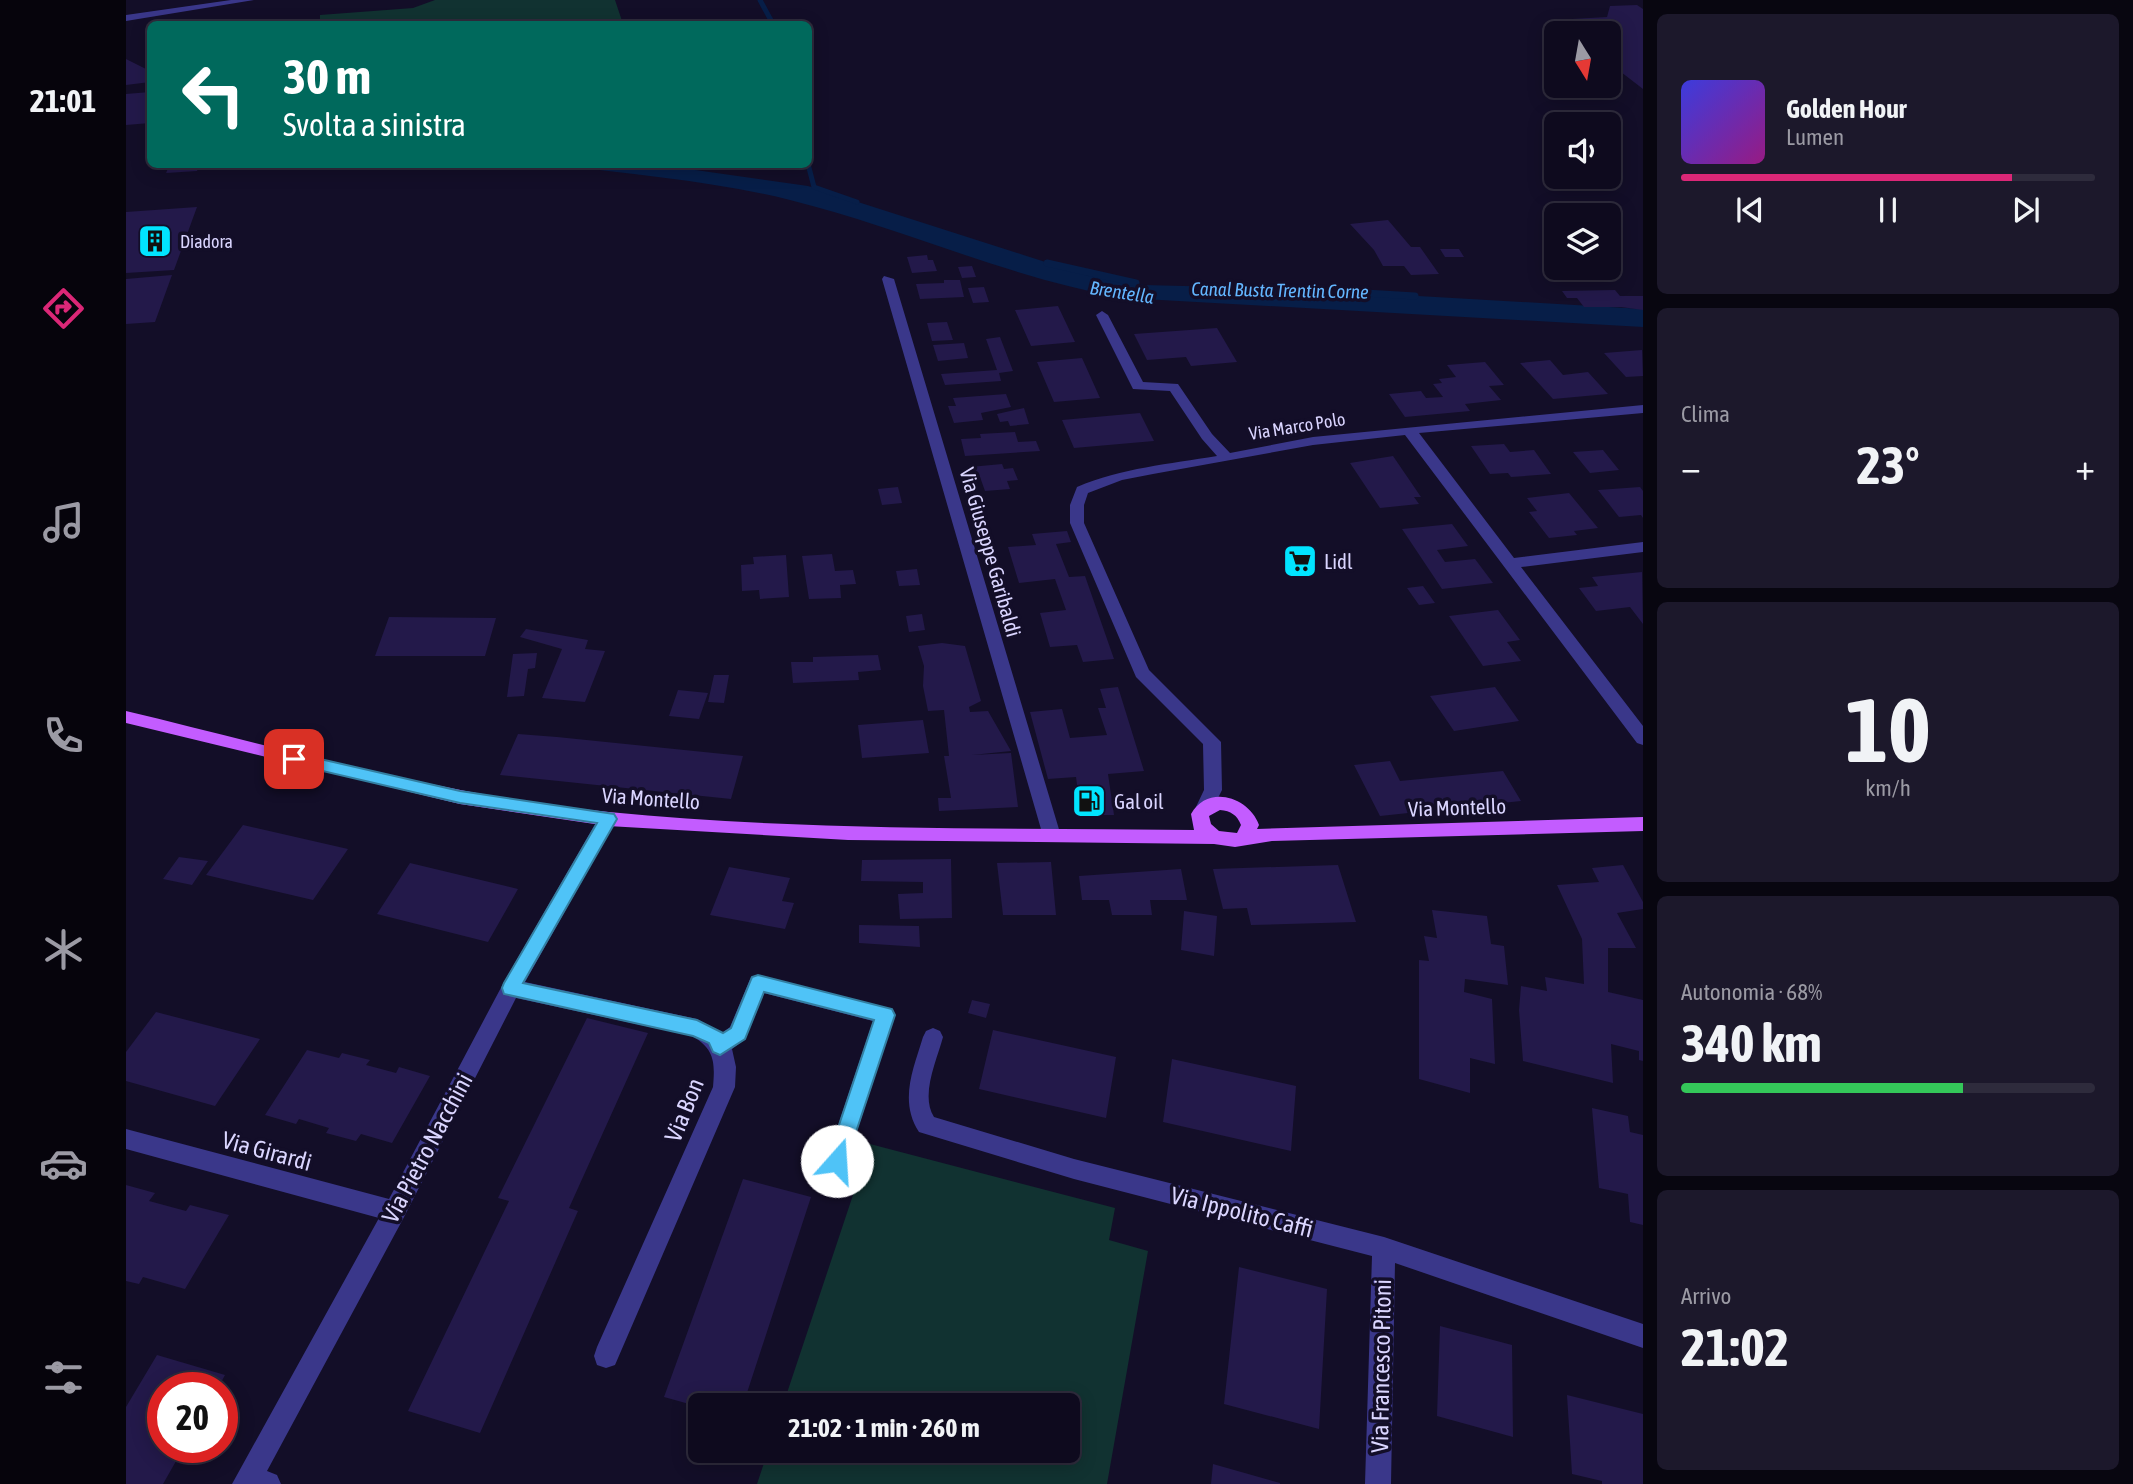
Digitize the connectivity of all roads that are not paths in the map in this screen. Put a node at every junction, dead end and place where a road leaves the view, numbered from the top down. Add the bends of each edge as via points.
1 (192, 0) edge
2 (250, 0) edge
3 (178, 2) edge
4 (139, 11) junction
5 (126, 18) edge
6 (888, 279) dead end
7 (1102, 314) dead end
8 (1643, 409) edge
9 (1409, 430) junction
10 (1227, 458) junction
11 (1643, 547) edge
12 (1509, 564) junction
13 (126, 718) edge
14 (1643, 738) edge
15 (1213, 790) junction
16 (1233, 805) junction
17 (608, 819) junction
18 (1643, 824) edge
19 (1207, 825) junction
20 (1247, 831) junction
21 (1052, 836) junction
22 (511, 988) junction
23 (933, 1037) dead end
24 (720, 1046) junction
25 (126, 1139) edge
26 (829, 1185) dead end
27 (395, 1210) junction
28 (1384, 1248) junction
29 (1643, 1336) edge
30 (606, 1356) dead end
31 (254, 1482) edge
32 (1378, 1484) edge

1 - 3 street
2 - 4 street
3 - 4 street
4 - 5 street
6 - 21 street, Via Giuseppe Garibaldi
7 - 10 street, Via Marco Polo via 1134,382 1146,388 1173,387
8 - 9 street, Via Marco Polo
9 - 10 street, Via Marco Polo via 1313,441
9 - 12 street
10 - 15 street via 1104,480 1082,490 1077,505 1077,523 1142,673 1212,742
11 - 12 street
12 - 14 street
13 - 17 main road, Via Montello via 460,797
15 - 16 street
15 - 19 street
16 - 19 main road, Via Montello via 1217,803
16 - 20 main road via 1245,813
17 - 21 main road, Via Montello via 848,833
17 - 22 street, Via Pietro Nacchini
18 - 20 main road, Via Montello
19 - 20 main road, Via Montello via 1235,840
19 - 21 main road, Via Montello via 1184,837
22 - 24 street via 697,1028
22 - 27 street, Via Pietro Nacchini
23 - 28 street, Via Ippolito Caffi via 918,1106 920,1119 927,1125 1074,1169
24 - 26 street via 738,1033 758,983 886,1015
24 - 30 street, Via Bon via 725,1055 724,1087
25 - 27 street, Via Girardi
27 - 31 street, Via Pietro Nacchini
28 - 29 street, Via Ippolito Caffi
28 - 32 street, Via Francesco Pitoni

